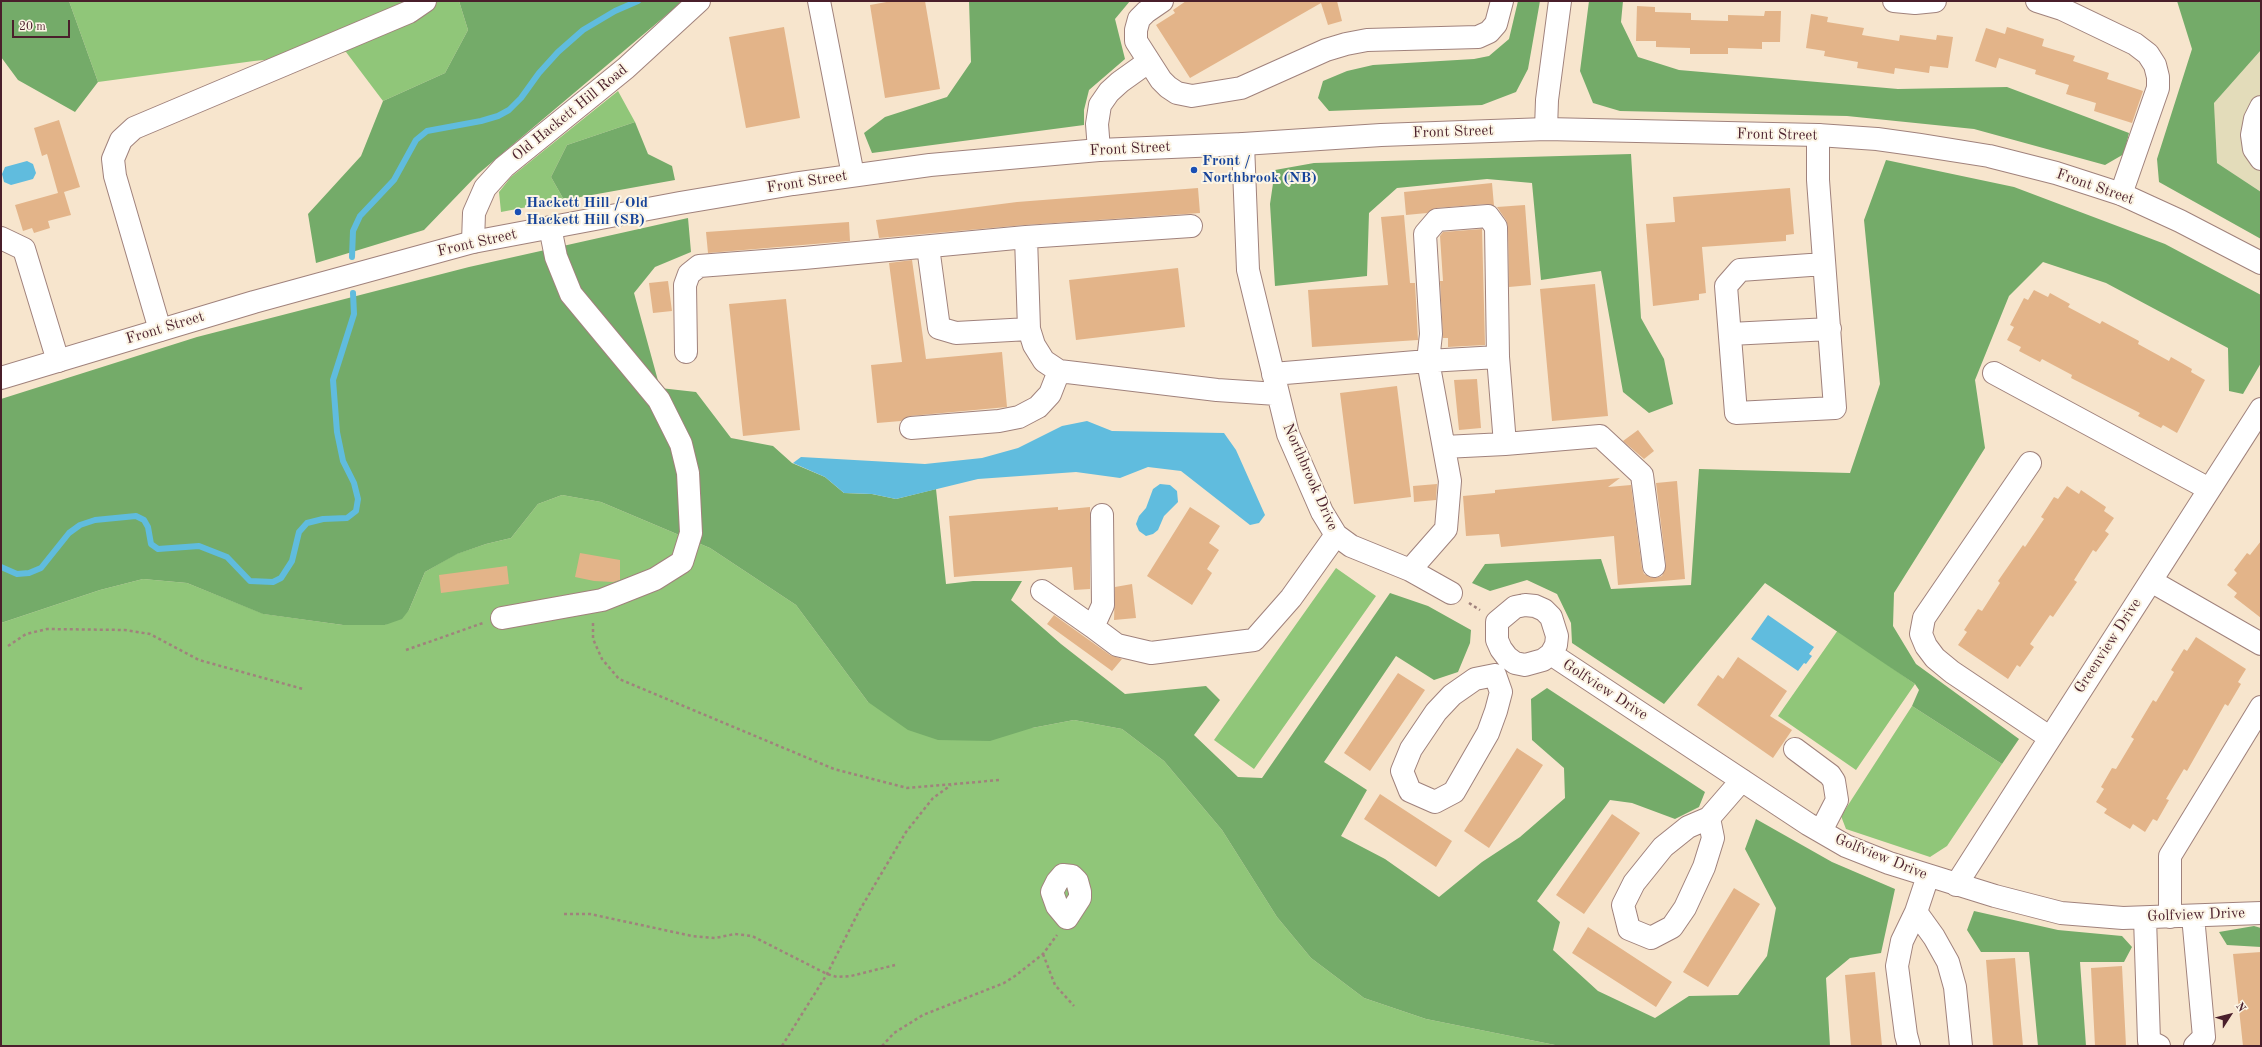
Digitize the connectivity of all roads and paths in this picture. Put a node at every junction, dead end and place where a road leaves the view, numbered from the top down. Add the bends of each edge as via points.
1 (425, 1) edge
2 (698, 1) edge
3 (819, 1) edge
4 (1162, 1) edge
5 (1502, 1) edge
6 (1560, 1) edge
7 (1894, 1) edge
8 (1935, 1) edge
9 (2037, 1) edge
10 (1148, 62) junction
11 (2261, 107) edge
12 (1546, 129) junction
13 (1818, 135) junction
14 (1243, 144) junction
15 (1099, 150) junction
16 (2261, 159) edge
17 (853, 175) junction
18 (2121, 194) junction
19 (1191, 226) dead end
20 (550, 227) junction
21 (1026, 237) junction
22 (1, 238) edge
23 (472, 242) junction
24 (928, 247) junction
25 (2261, 263) edge
26 (1824, 264) junction
27 (1029, 329) junction
28 (1830, 329) junction
29 (160, 330) junction
30 (1730, 334) junction
31 (686, 352) dead end
32 (1498, 356) junction
33 (58, 361) junction
34 (1428, 361) junction
35 (1060, 371) junction
36 (1994, 373) dead end
37 (1, 378) edge
38 (1275, 384) junction
39 (2261, 408) edge
40 (911, 428) dead end
41 (1505, 444) junction
42 (1444, 447) junction
43 (2030, 463) dead end
44 (2209, 489) junction
45 (1102, 514) dead end
46 (1336, 535) junction
47 (1654, 566) dead end
48 (1410, 570) junction
49 (2151, 581) junction
50 (1042, 591) dead end
51 (1451, 593) joint
52 (602, 600) junction
53 (502, 618) joint
54 (1497, 622) junction
55 (1093, 627) junction
56 (2261, 644) edge
57 (8, 646) dead end
58 (406, 650) dead end
59 (1551, 654) junction
60 (1501, 666) junction
61 (303, 689) dead end
62 (2261, 707) edge
63 (2049, 737) junction
64 (1795, 749) dead end
65 (1000, 780) dead end
66 (1742, 780) junction
67 (951, 785) junction
68 (1709, 818) junction
69 (1821, 831) junction
70 (1928, 876) junction
71 (1956, 885) junction
72 (1916, 912) junction
73 (2261, 913) edge
74 (564, 914) dead end
75 (2192, 916) junction
76 (1067, 918) dead end
77 (2145, 918) junction
78 (2170, 918) junction
79 (1043, 954) junction
80 (895, 965) dead end
81 (827, 974) junction
82 (1074, 1006) dead end
83 (782, 1046) edge
84 (882, 1046) edge
85 (1909, 1046) edge
86 (1961, 1046) edge
87 (2159, 1046) edge
88 (2195, 1046) edge

1 - 29 street via 408,12 134,128 121,140 113,159 115,176
2 - 23 street, Old Hackett Hill Road via 626,68 504,167 485,188 474,213
3 - 17 street
4 - 10 street via 1139,19 1136,30 1136,41
5 - 10 street via 1496,24 1489,32 1478,37 1367,40 1346,44 1326,50 1261,81 1216,93 1192,96 1177,93 1161,80
6 - 12 street via 1547,100
7 - 8 street
9 - 18 street via 2062,9 2135,44 2148,54 2155,66 2158,88
10 - 15 street via 1120,82 1100,105 1097,124
11 - 16 street via 2255,119 2252,135 2254,149
12 - 13 street, Front Street
12 - 14 street, Front Street via 1381,135
13 - 18 street, Front Street via 1876,139 1989,156 2056,173
13 - 26 street via 1818,180
14 - 15 street, Front Street
14 - 38 street, Northbrook Drive via 1248,270
15 - 17 street, Front Street via 930,165
17 - 20 street, Front Street via 695,200
18 - 25 street, Front Street
19 - 21 street
20 - 23 street, Front Street
20 - 52 street via 556,257 571,294 659,400 681,444 688,473 691,533 682,562 655,579
21 - 24 street
21 - 27 street
22 - 33 street via 24,249
23 - 29 street, Front Street
24 - 27 street via 939,328 956,333
24 - 31 street via 699,266 688,274 685,285
26 - 28 street
26 - 30 street via 1740,270 1726,286
27 - 35 street via 1034,345 1044,361
28 - 30 street
28 - 30 street via 1835,408 1736,413
29 - 33 street, Front Street
32 - 34 street
32 - 34 street via 1496,227 1488,216 1437,220 1425,234 1431,334
32 - 41 street
33 - 37 street, Front Street
34 - 38 street
34 - 42 street
35 - 38 street via 1217,390
35 - 40 street via 1050,394 1038,407 1019,417
36 - 44 street
38 - 46 street, Northbrook Drive via 1288,434 1322,512
39 - 44 street, Greenview Drive
41 - 42 street
41 - 47 street via 1600,436 1642,475
42 - 48 street via 1450,481 1446,529
43 - 63 street via 1924,618 1921,634 1935,658 1952,672
44 - 49 street, Greenview Drive
45 - 55 street via 1103,605
46 - 48 street, Northbrook Drive via 1371,556
46 - 55 street via 1292,598 1254,640 1151,653 1117,645
48 - 51 street, Northbrook Drive
49 - 56 street
49 - 63 street, Greenview Drive
50 - 55 street
51 - 54 path
52 - 53 street
52 - 67 path via 594,616 593,639 602,659 619,679 834,769 907,788
53 - 58 path
54 - 59 street, Golfview Drive via 1515,607 1535,606 1544,610 1551,617 1557,636
54 - 60 street
57 - 61 path via 26,634 47,629 124,630 150,634 199,660
59 - 60 street, Golfview Drive via 1543,660 1525,665 1515,663
59 - 66 street, Golfview Drive
60 - 60 street via 1475,679 1436,712 1411,749 1402,771 1410,791 1435,802 1454,792 1488,733 1500,692
62 - 78 street via 2170,856
63 - 71 street, Greenview Drive
64 - 69 street via 1830,775 1834,781 1837,800
65 - 67 path
66 - 68 street
66 - 69 street, Golfview Drive
67 - 81 path via 933,798 906,832 858,913
68 - 68 street via 1688,827 1663,847 1634,883 1623,905 1629,929 1652,938 1672,928 1685,908 1704,867 1712,838
69 - 70 street, Golfview Drive via 1846,846
70 - 71 street, Golfview Drive
70 - 72 street
71 - 77 street, Golfview Drive via 2061,913
72 - 85 street via 1902,941 1897,966
72 - 86 street via 1934,936 1948,962 1955,987
73 - 75 street, Golfview Drive
74 - 81 path via 602,916 704,937 734,934 752,936
75 - 78 street, Golfview Drive
75 - 88 street via 2204,1037
76 - 79 path
77 - 78 street, Golfview Drive
77 - 87 street via 2149,1042
79 - 82 path via 1055,985
79 - 84 path via 1004,983 923,1015 894,1033
80 - 81 path via 851,976
81 - 83 path

